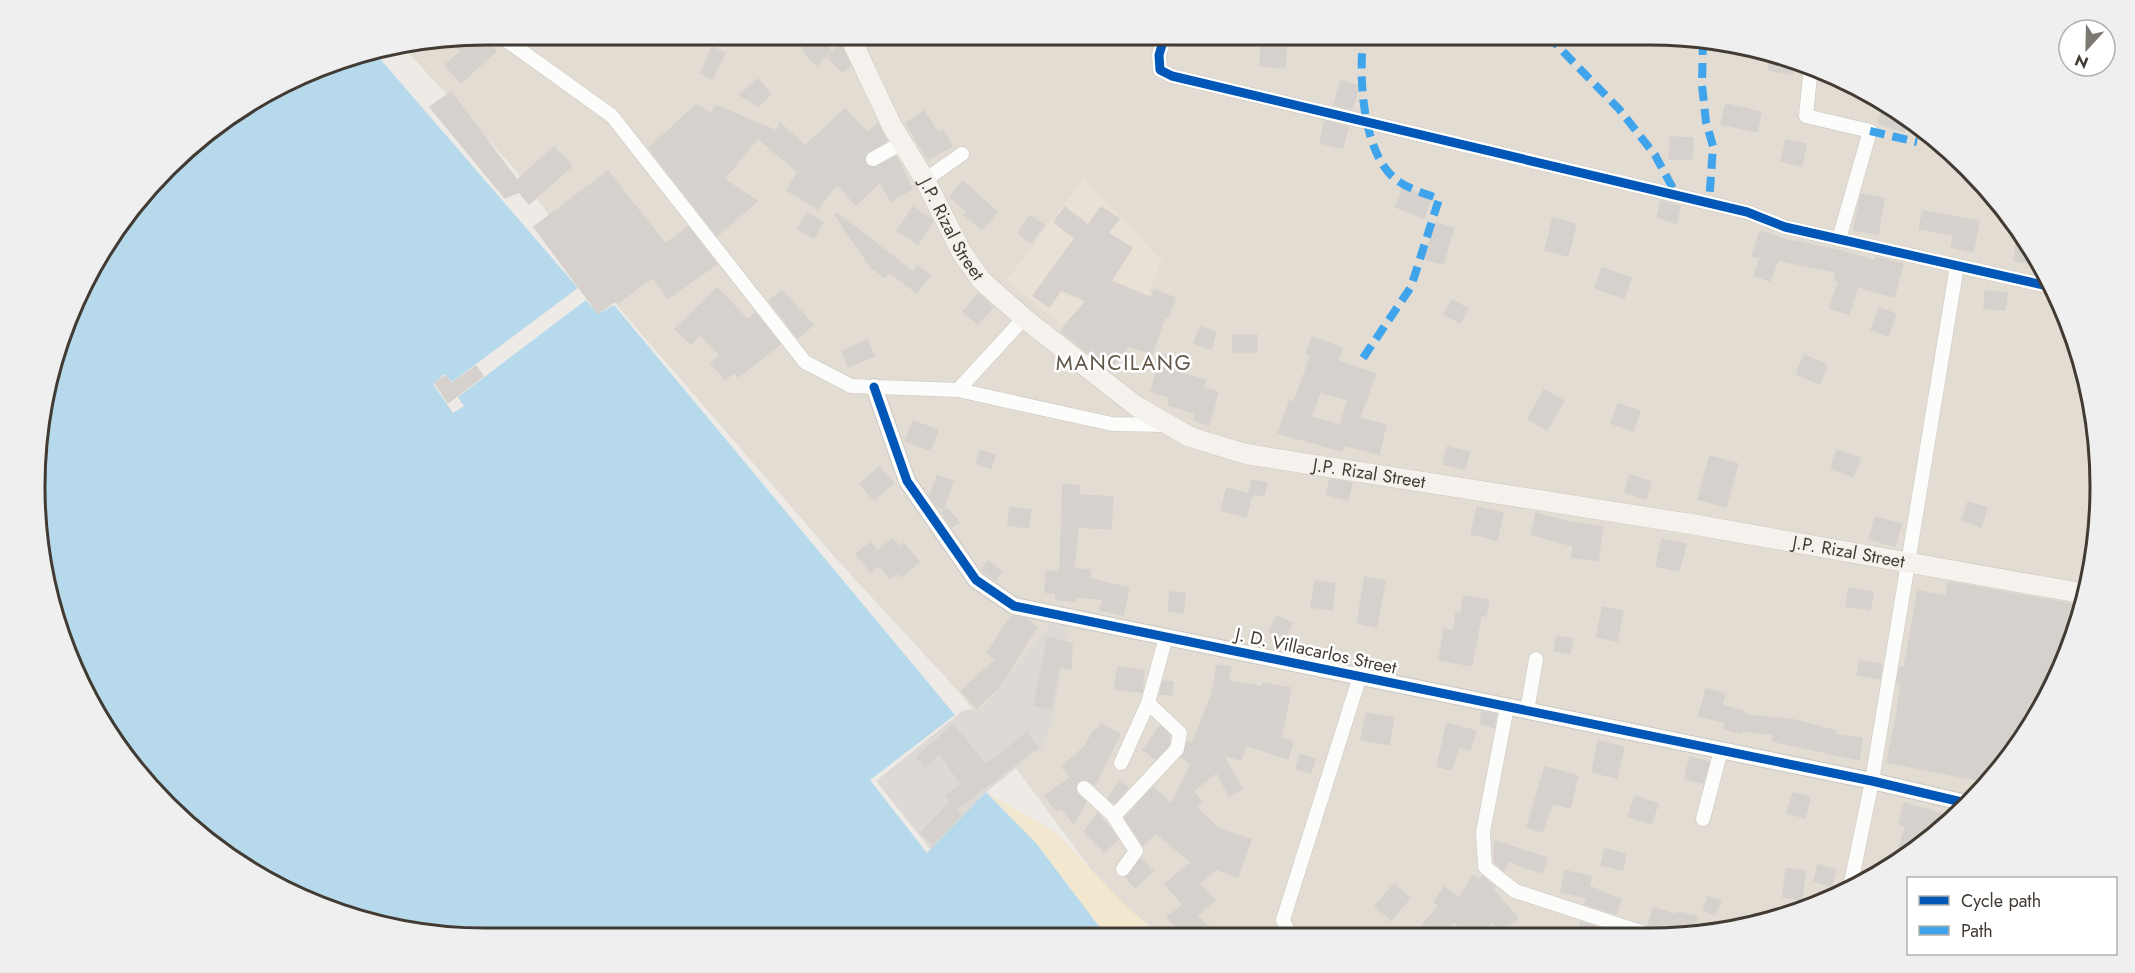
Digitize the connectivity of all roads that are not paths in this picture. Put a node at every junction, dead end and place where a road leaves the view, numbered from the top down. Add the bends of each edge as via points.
1 (514, 45) edge
2 (854, 45) edge
3 (1162, 45) edge
4 (1810, 76) edge
5 (902, 143) junction
6 (962, 154) dead end
7 (873, 159) dead end
8 (925, 180) junction
9 (1839, 239) junction
10 (1957, 266) junction
11 (2041, 284) edge
12 (1024, 318) junction
13 (874, 387) junction
14 (958, 390) junction
15 (1168, 425) junction
16 (1909, 562) junction
17 (2077, 592) edge
18 (1166, 637) junction
19 (1536, 659) dead end
20 (1360, 676) junction
21 (1148, 704) junction
22 (1507, 707) junction
23 (1527, 711) junction
24 (1721, 750) junction
25 (1121, 763) dead end
26 (1872, 781) junction
27 (1084, 788) dead end
28 (1959, 801) edge
29 (1112, 814) junction
30 (1703, 819) dead end
31 (1123, 870) dead end
32 (1852, 878) edge
33 (1286, 928) edge
34 (1629, 928) edge

1 - 13 street via 612,116 805,362 851,386
2 - 5 main road, J.P. Rizal Street
3 - 9 street via 1160,70 1172,76 1747,212 1785,227
4 - 9 street via 1806,116 1870,131
5 - 7 street
5 - 8 main road, J.P. Rizal Street
6 - 8 street
8 - 12 main road, J.P. Rizal Street via 962,253 982,281
9 - 10 street
10 - 11 street
10 - 16 street
12 - 14 street
12 - 15 main road, J.P. Rizal Street via 1101,379
13 - 14 street
13 - 18 street, J. D. Villacarlos Street via 907,481 976,580 1014,606
14 - 15 street via 1112,423
15 - 16 main road, J.P. Rizal Street via 1213,446 1246,454
16 - 17 main road, J.P. Rizal Street
16 - 26 street
18 - 20 street, J. D. Villacarlos Street
18 - 21 street
19 - 23 street
20 - 22 street, J. D. Villacarlos Street
20 - 33 street via 1283,920
21 - 25 street
21 - 29 street via 1180,733 1177,749 1119,812
22 - 23 street, J. D. Villacarlos Street
22 - 34 street via 1483,832 1485,867 1515,891
23 - 24 street, J. D. Villacarlos Street
24 - 26 street, J. D. Villacarlos Street
24 - 30 street
26 - 28 street, J. D. Villacarlos Street
26 - 32 street
27 - 29 street
29 - 31 street via 1136,851

